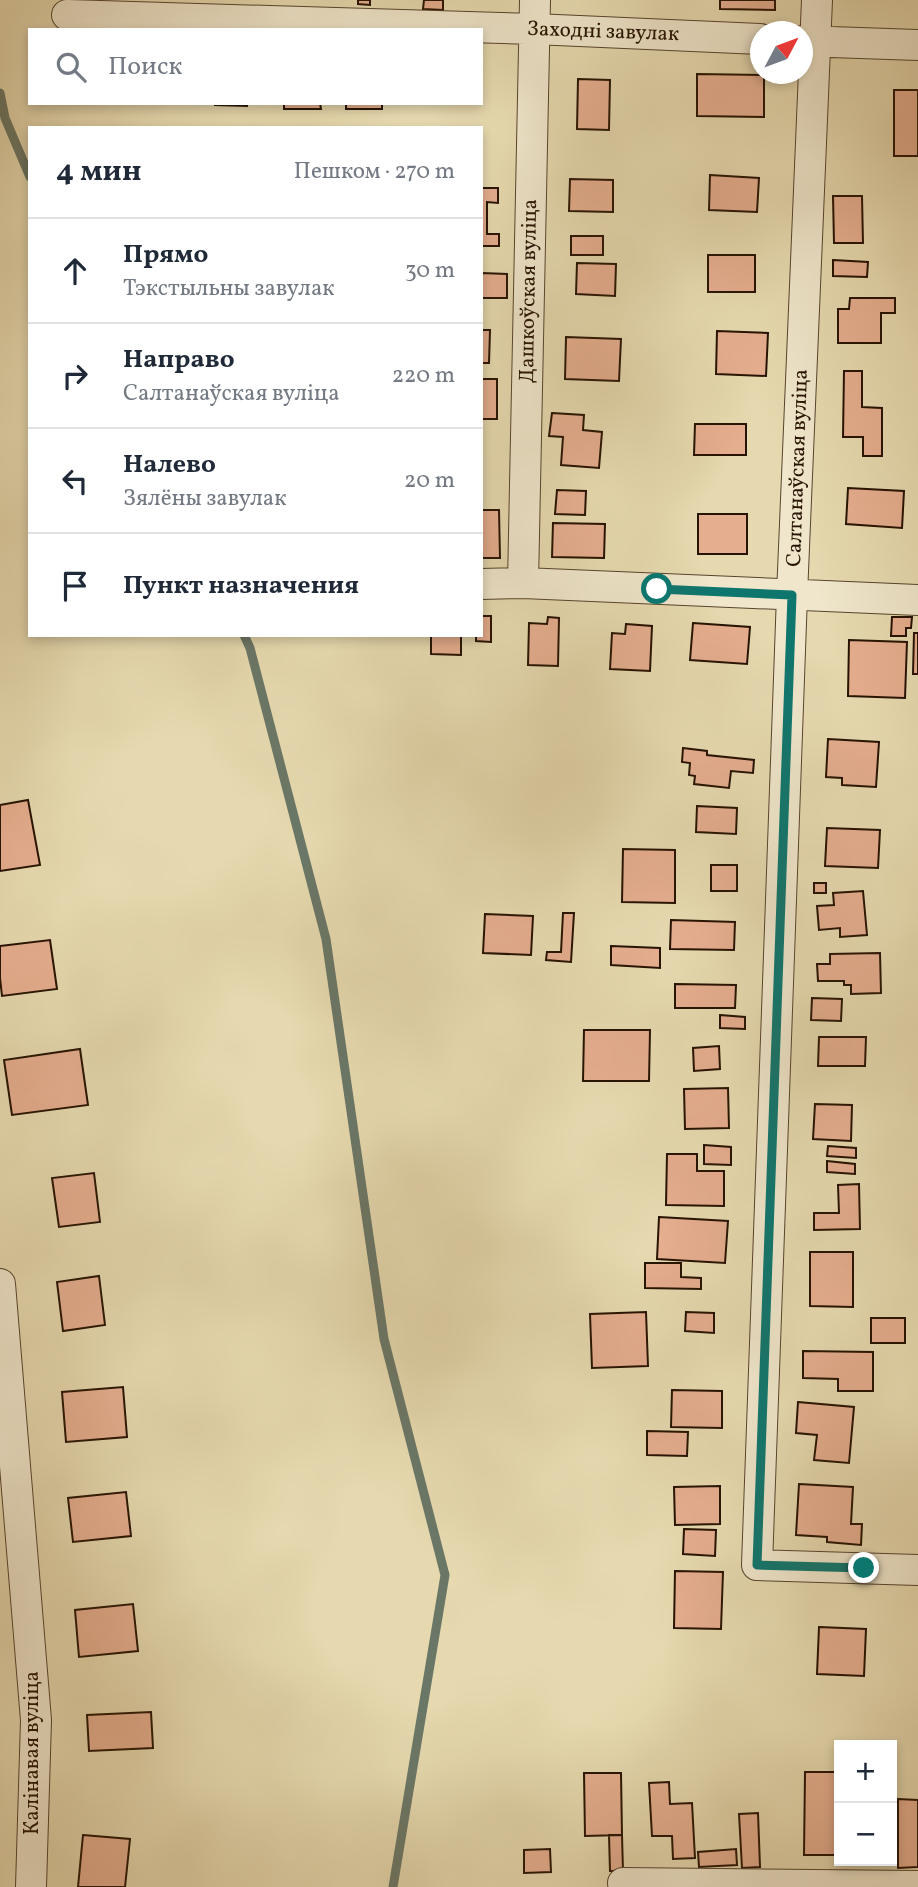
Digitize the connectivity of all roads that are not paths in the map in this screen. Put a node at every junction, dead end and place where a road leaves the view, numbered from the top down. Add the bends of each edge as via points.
1 (817, 0) edge
2 (67, 15) dead end
3 (535, 15) edge
4 (813, 21) edge
5 (750, 38) edge
6 (813, 41) edge
7 (918, 44) edge
8 (808, 84) edge
9 (523, 583) junction
10 (483, 584) edge
11 (792, 595) junction
12 (918, 600) edge
13 (0, 1284) edge
14 (918, 1570) edge
15 (623, 1883) dead end
16 (918, 1886) edge
17 (31, 1887) edge

1 - 4 street, Салтанаўская вуліца
2 - 3 street, Заходні завулак
3 - 5 street, Заходні завулак
3 - 9 street, Дашкоўская вуліца
6 - 7 street
8 - 11 street, Салтанаўская вуліца
9 - 10 street
9 - 11 street
11 - 12 street
11 - 14 street, Салтанаўская вуліца via 757,1565
13 - 17 street, Калінавая вуліца via 36,1720
15 - 16 street

